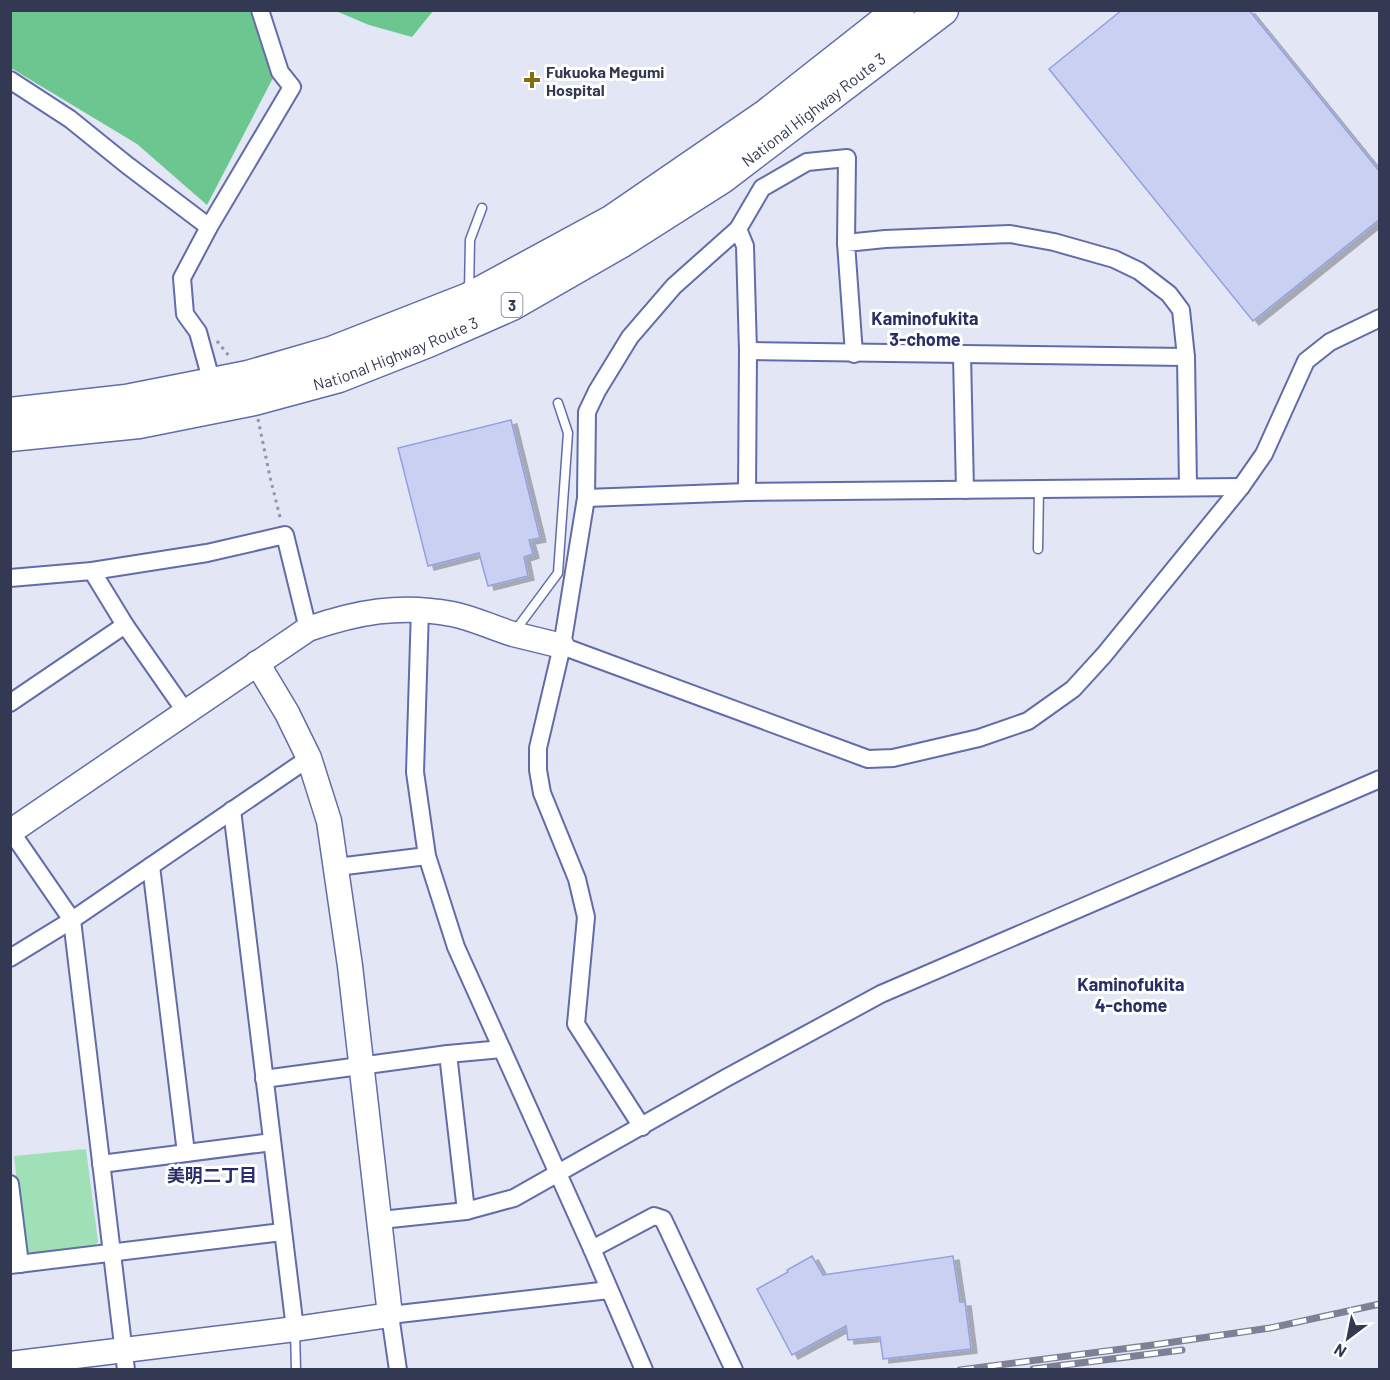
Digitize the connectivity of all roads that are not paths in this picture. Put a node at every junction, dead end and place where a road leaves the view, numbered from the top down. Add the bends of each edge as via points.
1 (260, 10) edge
2 (898, 10) edge
3 (943, 10) edge
4 (10, 80) edge
5 (482, 208) dead end
6 (209, 227) junction
7 (738, 229) junction
8 (846, 243) junction
9 (469, 298) junction
10 (1380, 318) edge
11 (748, 351) junction
12 (854, 354) junction
13 (962, 355) junction
14 (1186, 357) junction
15 (212, 383) junction
16 (558, 403) dead end
17 (10, 412) edge
18 (10, 436) edge
19 (1188, 487) junction
20 (1241, 487) junction
21 (1039, 489) junction
22 (965, 490) junction
23 (747, 492) junction
24 (586, 498) junction
25 (1038, 549) dead end
26 (92, 571) junction
27 (18, 578) edge
28 (10, 588) edge
29 (420, 609) junction
30 (125, 625) junction
31 (308, 629) junction
32 (513, 634) junction
33 (562, 646) junction
34 (257, 663) junction
35 (10, 703) edge
36 (185, 711) junction
37 (309, 758) junction
38 (1380, 779) edge
39 (232, 810) junction
40 (11, 831) edge
41 (427, 856) junction
42 (151, 866) junction
43 (337, 867) junction
44 (72, 920) junction
45 (10, 958) edge
46 (502, 1049) junction
47 (448, 1054) junction
48 (361, 1066) junction
49 (264, 1079) junction
50 (642, 1127) junction
51 (272, 1143) junction
52 (186, 1153) junction
53 (101, 1164) junction
54 (558, 1174) junction
55 (10, 1184) edge
56 (466, 1211) junction
57 (381, 1220) junction
58 (282, 1232) junction
59 (592, 1249) junction
60 (112, 1253) junction
61 (15, 1265) edge
62 (609, 1290) junction
63 (390, 1316) junction
64 (295, 1329) junction
65 (125, 1360) edge
66 (10, 1364) edge
67 (296, 1370) edge
68 (398, 1370) edge
69 (644, 1370) edge
70 (734, 1370) edge

1 - 6 street via 280,72 292,87
2 - 9 highway, National Highway Route 3 / 3 via 766,114 611,221
3 - 18 highway, National Highway Route 3 / 3 via 722,178 512,305 339,378 139,423
4 - 6 street via 70,119
5 - 9 lane via 470,240
6 - 15 street via 182,278 185,314 198,333
7 - 8 street via 762,188 807,162 847,158
7 - 11 street via 745,246
7 - 24 street via 674,286 630,337 597,391 587,412
8 - 12 street
8 - 14 street via 1010,234 1114,259 1139,271 1169,294 1181,310
9 - 15 highway, National Highway Route 3 / 3 via 331,352
10 - 20 street via 1330,342 1306,361 1264,454
11 - 12 street
11 - 23 street
12 - 13 street
13 - 14 street
13 - 22 street
14 - 19 street
15 - 17 highway, National Highway Route 3 / 3 via 126,400
16 - 32 lane via 568,434 558,573
19 - 20 street
19 - 21 street
20 - 33 street via 1104,655 1072,688 1028,721 968,741 893,758 868,759
21 - 22 street
21 - 25 lane
22 - 23 street
23 - 24 street
24 - 33 street
26 - 27 street
26 - 30 street
26 - 31 street via 207,553 285,535
27 - 28 street
29 - 31 street via 377,610
29 - 32 street via 454,614
29 - 41 street via 415,772
30 - 35 street
30 - 36 street
31 - 34 street
32 - 33 street
33 - 50 street via 538,748 538,770 542,793 577,879 586,917 576,1024
34 - 36 street
34 - 37 street
36 - 40 street
37 - 39 street
37 - 43 street via 329,821
38 - 50 street via 881,994
39 - 42 street
39 - 49 street
40 - 44 street
41 - 43 street
41 - 46 street via 456,947
42 - 44 street
42 - 52 street
43 - 48 street
44 - 45 street
44 - 53 street
46 - 47 street
46 - 54 street
47 - 48 street
47 - 56 street
48 - 49 street
48 - 57 street
49 - 51 street
50 - 54 street
51 - 52 street
51 - 58 street
52 - 53 street
53 - 60 street
54 - 56 street via 514,1198
54 - 59 street
55 - 61 street
56 - 57 street
57 - 63 street
58 - 60 street
58 - 64 street
59 - 62 street
59 - 70 street via 654,1216 663,1219
60 - 61 street
60 - 65 street
62 - 63 street
62 - 69 street
63 - 64 street
63 - 68 street
64 - 65 street
64 - 67 lane
65 - 66 street

